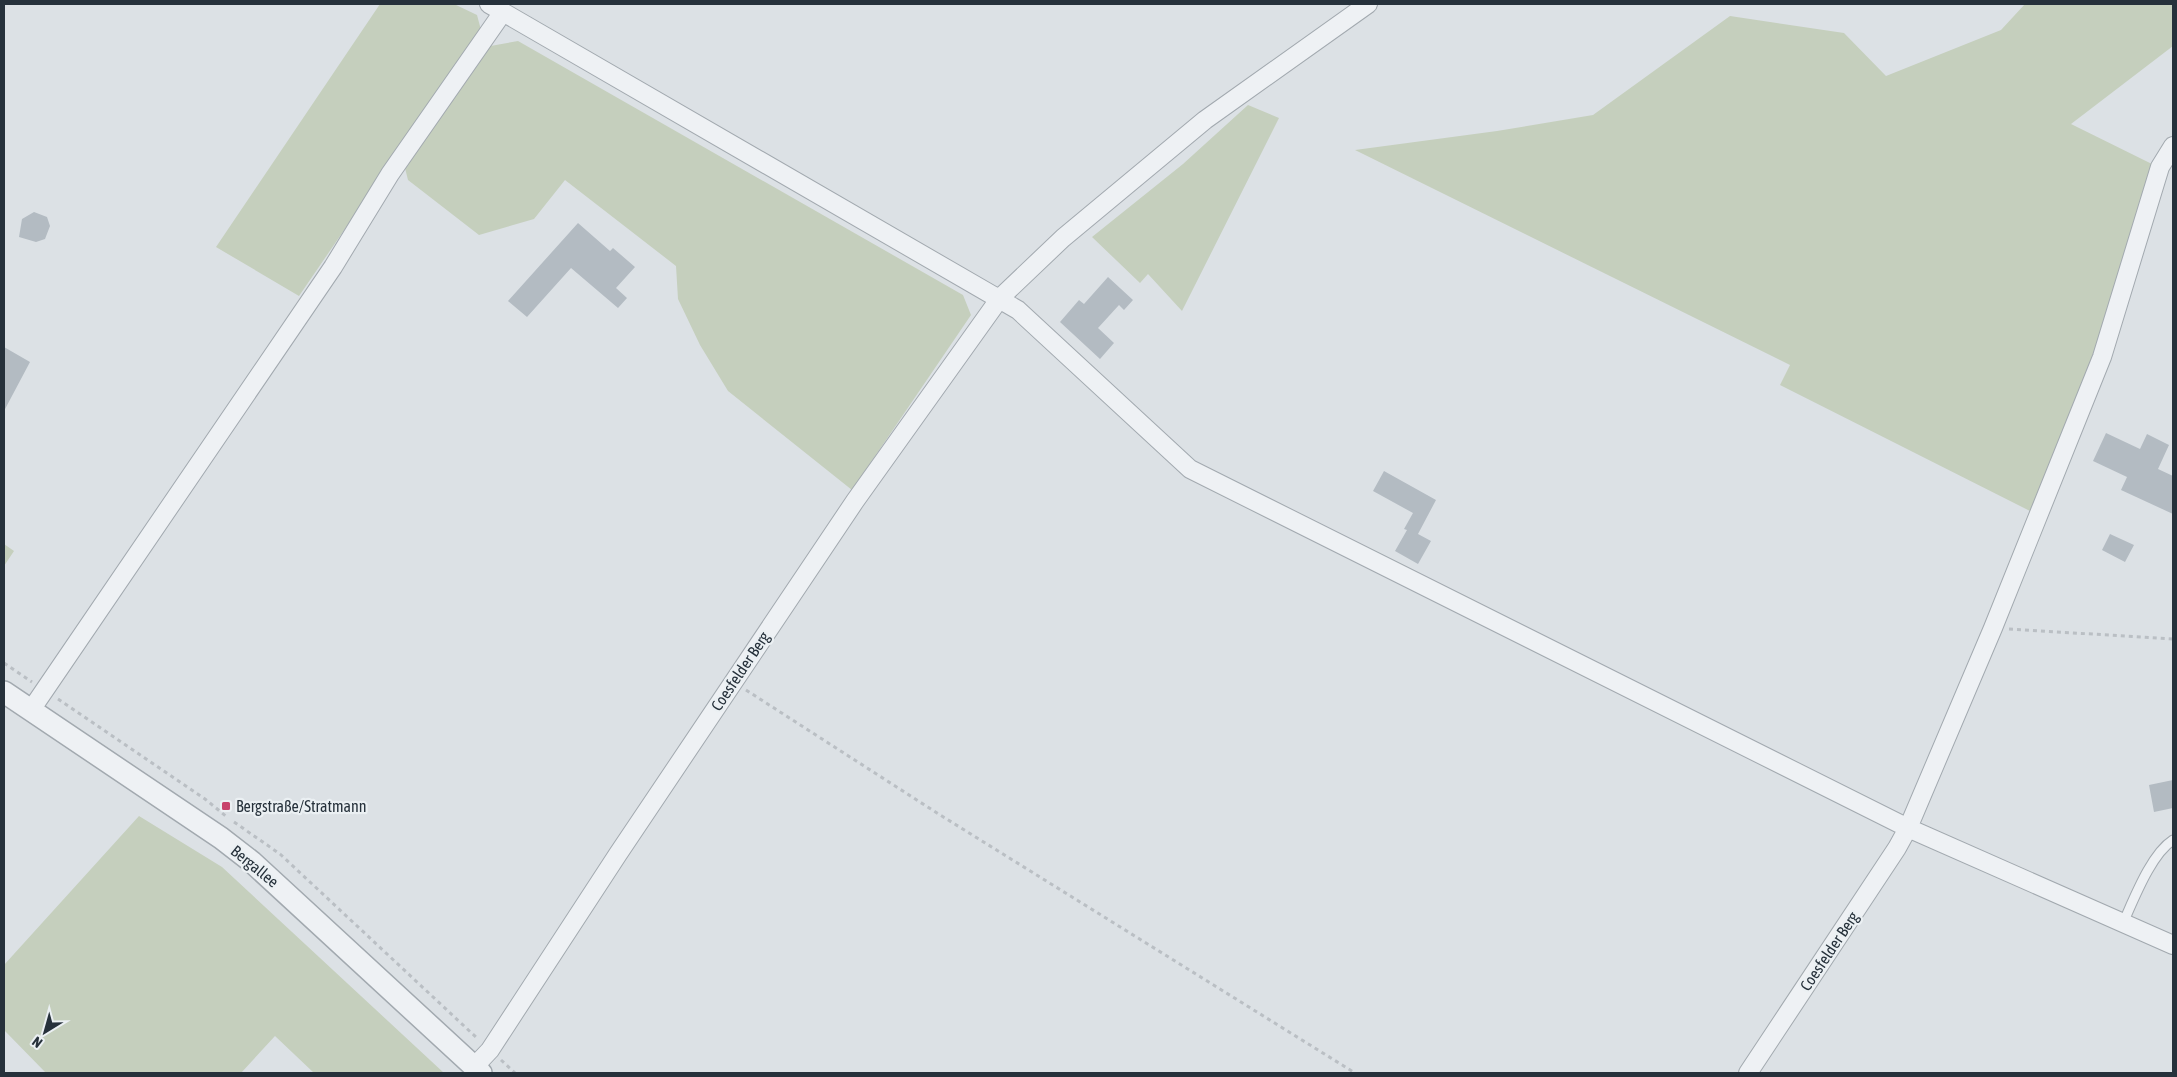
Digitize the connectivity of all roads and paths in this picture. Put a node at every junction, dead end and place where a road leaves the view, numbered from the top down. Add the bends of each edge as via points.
1 (1368, 4) edge
2 (496, 8) edge
3 (2173, 146) edge
4 (1000, 298) junction
5 (1993, 628) junction
6 (2173, 639) edge
7 (733, 682) junction
8 (4, 692) edge
9 (31, 710) junction
10 (1908, 828) junction
11 (2173, 840) edge
12 (2123, 923) junction
13 (2173, 945) edge
14 (477, 1070) edge
15 (1355, 1073) edge
16 (1748, 1073) edge

1 - 4 street, Coesfelder Berg via 1205,120 1063,238
2 - 4 street
2 - 9 street via 333,267
3 - 5 street, Coesfelder Berg via 2160,168 2102,357
4 - 7 street, Coesfelder Berg via 855,500
4 - 10 street via 1018,310 1190,469
5 - 6 path
5 - 10 street, Coesfelder Berg
7 - 14 street, Coesfelder Berg
7 - 15 path
8 - 9 street, Bergallee
9 - 14 street, Bergallee via 252,862
10 - 12 street
10 - 16 street, Coesfelder Berg
11 - 12 lane via 2143,880
12 - 13 street

